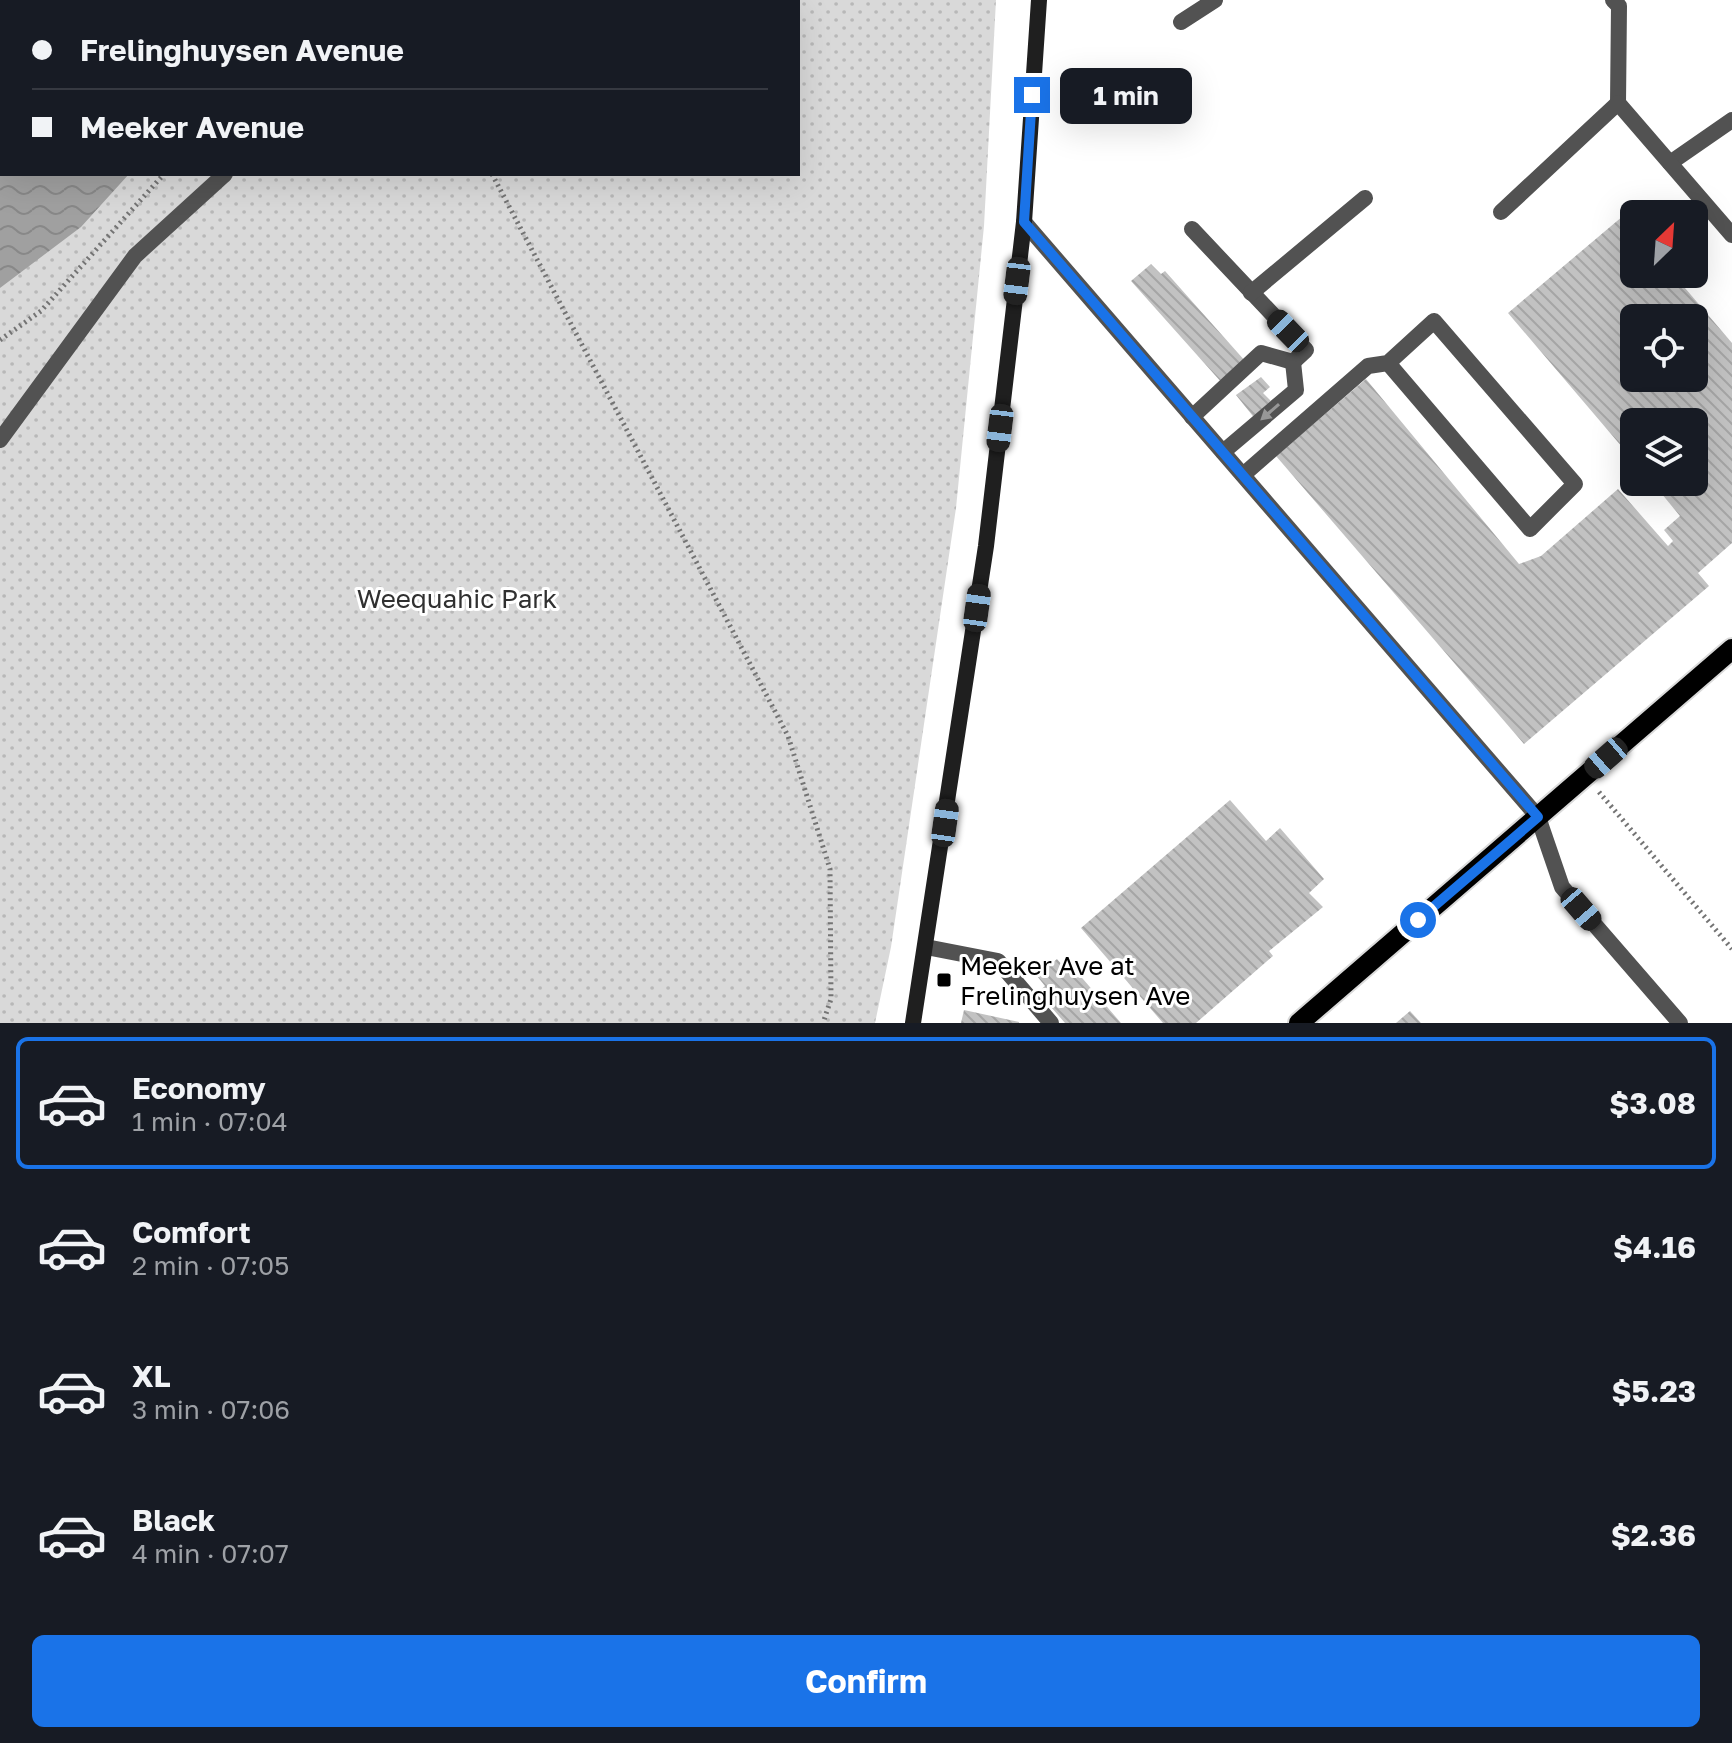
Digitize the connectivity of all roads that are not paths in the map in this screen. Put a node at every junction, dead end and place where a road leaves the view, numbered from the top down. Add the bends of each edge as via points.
1 (1039, 0) edge
2 (1215, 0) edge
3 (1613, 0) edge
4 (1181, 22) dead end
5 (1618, 103) junction
6 (1732, 120) edge
7 (1670, 163) junction
8 (223, 176) edge
9 (1365, 198) dead end
10 (1501, 212) dead end
11 (1024, 222) junction
12 (1192, 229) dead end
13 (1732, 235) edge
14 (1251, 293) junction
15 (1293, 362) junction
16 (1388, 363) junction
17 (1192, 417) junction
18 (0, 440) edge
19 (1223, 452) junction
20 (1243, 475) junction
21 (1732, 649) edge
22 (1538, 817) junction
23 (926, 947) junction
24 (913, 1023) edge
25 (1051, 1023) edge
26 (1299, 1023) edge
27 (1680, 1023) edge

1 - 11 main road
2 - 4 street
3 - 5 street via 1619,6
5 - 7 street
5 - 10 street
6 - 7 street
7 - 13 street
8 - 18 street via 135,256
9 - 14 street
11 - 17 street
11 - 23 main road via 986,546
12 - 14 street
14 - 15 street via 1306,350
15 - 17 street via 1261,353
15 -> 19 street via 1296,390
16 - 16 street via 1530,529 1575,484 1434,321
16 - 20 street via 1368,366
17 - 19 street
19 - 20 street
20 - 22 street
21 - 22 main road
22 - 26 main road
22 - 27 street via 1562,887
23 - 24 main road
23 - 25 street via 998,961

